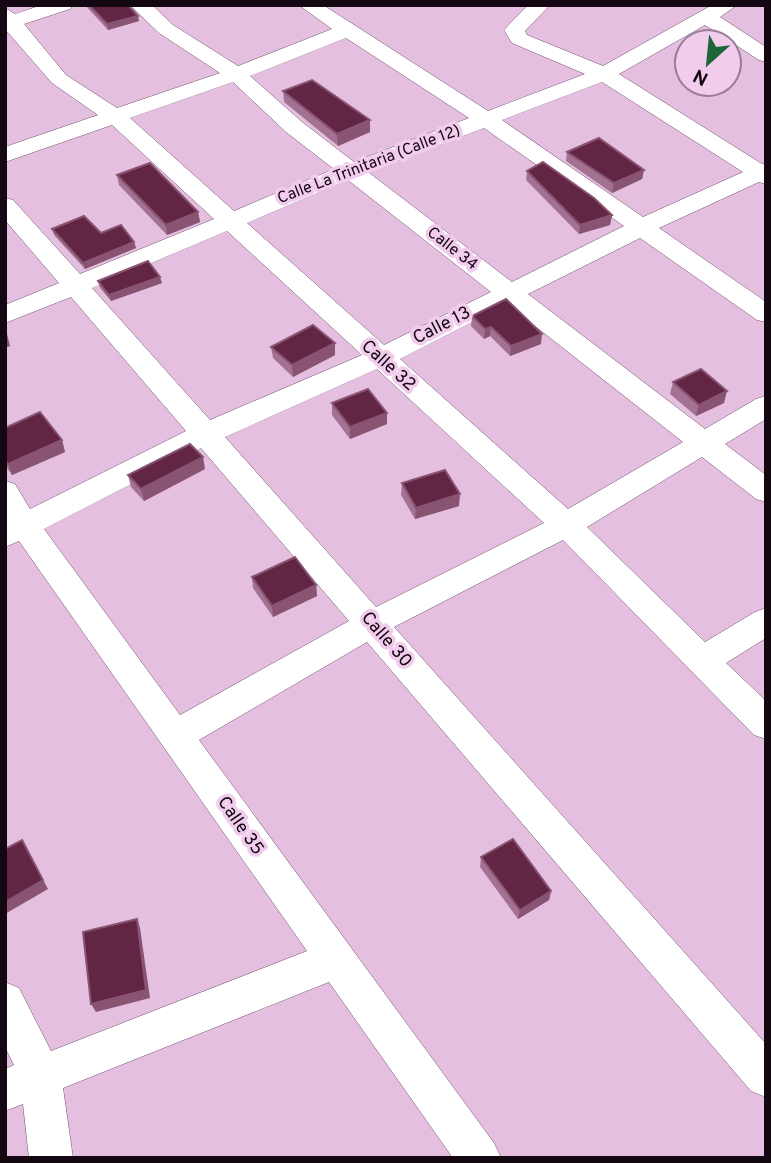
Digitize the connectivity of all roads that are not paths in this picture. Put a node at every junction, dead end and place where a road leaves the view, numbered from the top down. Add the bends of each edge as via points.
1 (63, 5) edge
2 (140, 5) edge
3 (309, 5) edge
4 (540, 5) edge
5 (727, 5) edge
6 (706, 17) junction
7 (7, 19) edge
8 (350, 29) junction
9 (766, 56) edge
10 (236, 74) junction
11 (604, 75) junction
12 (116, 117) junction
13 (486, 119) junction
14 (5, 155) edge
15 (352, 170) junction
16 (764, 173) edge
17 (5, 205) edge
18 (228, 221) junction
19 (642, 228) junction
20 (76, 286) junction
21 (508, 293) junction
22 (5, 314) edge
23 (766, 314) edge
24 (379, 358) junction
25 (766, 407) edge
26 (205, 434) junction
27 (703, 445) junction
28 (766, 491) edge
29 (5, 492) edge
30 (566, 525) junction
31 (15, 530) edge
32 (766, 621) edge
33 (371, 624) junction
34 (704, 660) junction
35 (766, 724) edge
36 (176, 735) junction
37 (334, 960) junction
38 (5, 1002) edge
39 (766, 1076) edge
40 (23, 1083) edge
41 (51, 1158) edge
42 (479, 1158) edge

1 - 7 street
2 - 10 street, Calle 34 via 166,29
3 - 8 street
4 - 11 street via 516,26 519,39
5 - 6 street, Calle La Trinitaria (Calle 12)
6 - 9 street
6 - 11 street, Calle La Trinitaria (Calle 12)
7 - 12 street, Calle 32 via 58,79
8 - 10 street
8 - 13 street
10 - 12 street
10 - 15 street, Calle 34 via 294,127
11 - 13 street, Calle La Trinitaria (Calle 12)
11 - 16 street
12 - 14 street
12 - 18 street, Calle 32
13 - 15 street, Calle La Trinitaria (Calle 12)
13 - 19 street
15 - 18 street, Calle La Trinitaria (Calle 12)
15 - 21 street, Calle 34
16 - 19 street, Calle 13
17 - 20 street, Calle 30
18 - 20 street, Calle La Trinitaria (Calle 12)
18 - 24 street, Calle 32
19 - 21 street, Calle 13
19 - 23 street
20 - 22 street, Calle La Trinitaria (Calle 12)
20 - 26 street, Calle 30
21 - 24 street, Calle 13
21 - 27 street, Calle 34
24 - 26 street, Calle 13
24 - 30 street, Calle 32
25 - 27 street
26 - 31 street, Calle 13
26 - 33 street, Calle 30
27 - 28 street, Calle 34
27 - 30 street
29 - 31 street, Calle 35
30 - 33 street
30 - 34 street, Calle 32
31 - 36 street, Calle 35
32 - 34 street
33 - 36 street
33 - 39 street, Calle 30
34 - 35 street, Calle 32
36 - 37 street, Calle 35
37 - 40 street
37 - 42 street, Calle 35
38 - 40 street
40 - 41 street

